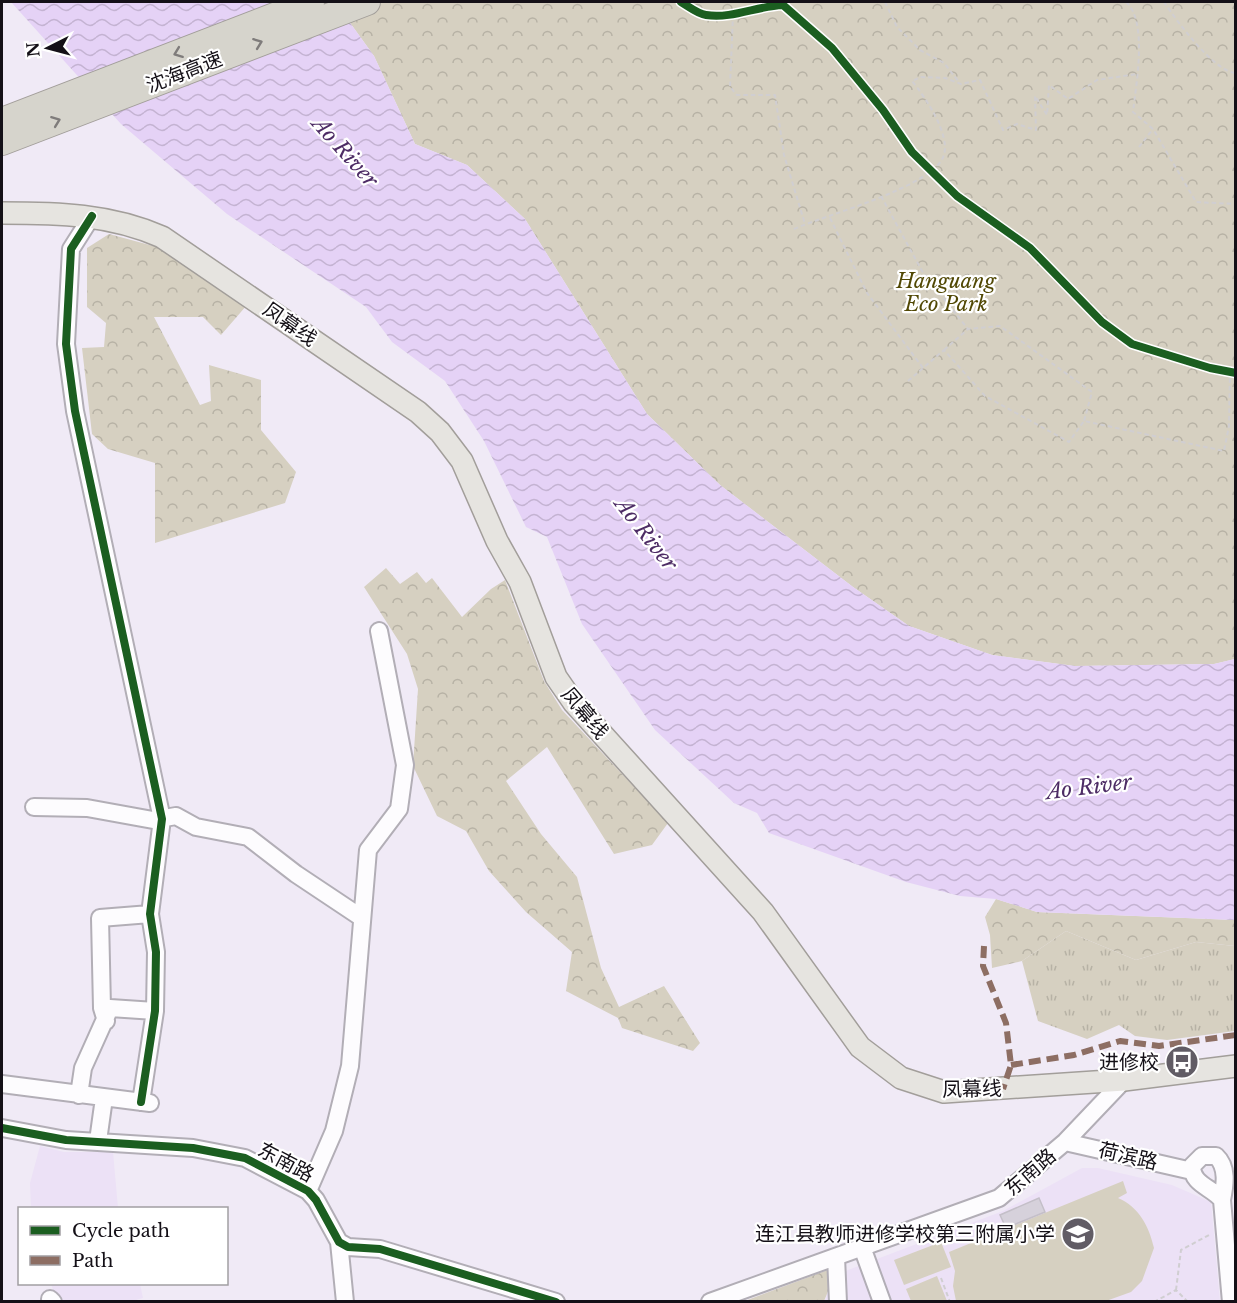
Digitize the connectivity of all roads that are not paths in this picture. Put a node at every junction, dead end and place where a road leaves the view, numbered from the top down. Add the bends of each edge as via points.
1 (311, 2) edge
2 (367, 2) edge
3 (2, 120) edge
4 (2, 142) edge
5 (2, 213) edge
6 (92, 216) junction
7 (379, 631) dead end
8 (34, 807) dead end
9 (162, 819) junction
10 (150, 914) junction
11 (362, 918) junction
12 (154, 1011) junction
13 (106, 1021) junction
14 (1236, 1066) edge
15 (1124, 1080) junction
16 (2, 1084) edge
17 (79, 1095) junction
18 (104, 1098) junction
19 (2, 1128) edge
20 (98, 1141) junction
21 (1065, 1142) junction
22 (1192, 1171) junction
23 (308, 1191) junction
24 (1222, 1200) junction
25 (339, 1242) junction
26 (862, 1247) junction
27 (836, 1257) junction
28 (345, 1302) edge
29 (556, 1302) edge
30 (710, 1302) edge
31 (838, 1302) edge
32 (882, 1302) edge
33 (1231, 1302) edge

1 -> 3 highway, 沈海高速
4 -> 2 highway, 沈海高速
5 - 6 main road, 凤幕线
6 - 9 street via 71,249 66,344 75,411
6 - 15 main road, 凤幕线 via 137,226 184,251 418,412 440,432 462,461 497,541 520,582 556,677 574,703 763,912 860,1047 908,1081 944,1092
7 - 11 street via 405,765 399,809 368,850
8 - 9 street via 87,808
9 - 10 street
9 - 11 street via 176,816 196,827 248,837
10 - 12 street via 156,952
10 - 13 street via 99,918 102,1008
11 - 23 street via 350,1066 334,1131
12 - 13 street via 110,1008
12 - 18 street via 145,1103
13 - 17 street via 82,1068
14 - 15 main road, 凤幕线
15 - 21 street, 东南路
16 - 17 street
17 - 18 street
18 - 20 street
19 - 20 street, 东南路 via 51,1138
20 - 23 street, 东南路 via 234,1155 256,1162
21 - 22 street, 荷滨路
21 - 26 street, 东南路 via 999,1198
22 - 24 street, 荷滨路 via 1196,1181
22 - 24 street via 1194,1162 1202,1156 1211,1155 1219,1160 1225,1186
23 - 25 street, 东南路
24 - 33 street
25 - 28 street
25 - 29 street via 354,1248 380,1250
26 - 27 street, 东南路
26 - 32 street
27 - 30 street, 东南路
27 - 31 street

